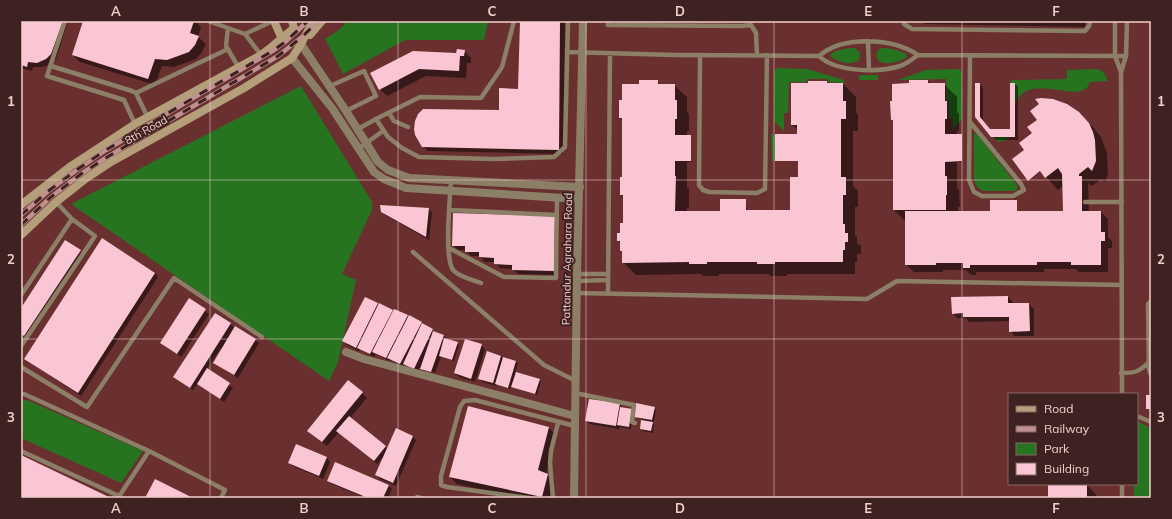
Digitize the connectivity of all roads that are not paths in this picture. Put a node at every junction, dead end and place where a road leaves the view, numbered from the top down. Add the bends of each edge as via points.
1 (65, 21) edge
2 (208, 21) edge
3 (274, 21) edge
4 (313, 21) edge
5 (322, 21) edge
6 (514, 21) edge
7 (568, 21) edge
8 (583, 21) edge
9 (608, 21) edge
10 (756, 21) edge
11 (904, 21) edge
12 (1090, 21) edge
13 (1115, 21) edge
14 (1127, 21) edge
15 (293, 24) edge
16 (741, 24) edge
17 (751, 25) junction
18 (228, 28) junction
19 (245, 34) junction
20 (282, 39) junction
21 (868, 42) junction
22 (301, 44) junction
23 (228, 50) junction
24 (567, 52) junction
25 (582, 52) junction
26 (610, 54) junction
27 (261, 55) junction
28 (700, 55) junction
29 (757, 55) junction
30 (767, 55) junction
31 (918, 55) junction
32 (970, 55) junction
33 (819, 56) junction
34 (1115, 56) junction
35 (1126, 56) junction
36 (292, 58) junction
37 (51, 66) junction
38 (239, 68) junction
39 (869, 70) junction
40 (1121, 72) junction
41 (330, 86) junction
42 (136, 93) junction
43 (346, 111) junction
44 (389, 113) junction
45 (148, 118) junction
46 (376, 119) junction
47 (970, 122) junction
48 (136, 124) junction
49 (408, 127) dead end
50 (358, 129) junction
51 (384, 131) junction
52 (366, 143) junction
53 (358, 149) junction
54 (451, 181) junction
55 (580, 187) junction
56 (450, 190) junction
57 (557, 198) junction
58 (579, 198) junction
59 (56, 202) junction
60 (1085, 202) dead end
61 (1122, 202) junction
62 (21, 205) edge
63 (450, 210) junction
64 (557, 215) junction
65 (72, 219) junction
66 (21, 235) edge
67 (448, 248) junction
68 (413, 252) dead end
69 (608, 274) junction
70 (577, 277) junction
71 (608, 280) junction
72 (481, 283) dead end
73 (1122, 285) junction
74 (577, 293) junction
75 (608, 293) junction
76 (21, 295) edge
77 (1151, 301) edge
78 (262, 337) dead end
79 (21, 346) edge
80 (346, 352) dead end
81 (1149, 362) junction
82 (21, 367) edge
83 (1121, 374) junction
84 (1151, 375) edge
85 (576, 381) junction
86 (575, 393) junction
87 (1122, 393) edge
88 (21, 394) edge
89 (575, 416) junction
90 (1138, 416) edge
91 (1151, 422) edge
92 (558, 423) junction
93 (635, 423) dead end
94 (575, 426) junction
95 (21, 451) edge
96 (149, 451) junction
97 (1122, 485) edge
98 (119, 497) edge
99 (221, 498) edge
100 (528, 498) edge
101 (553, 498) edge
102 (574, 498) edge
103 (1122, 498) edge

1 - 37 lane
2 - 18 lane
3 - 19 lane
3 - 20 main road
4 - 22 main road
5 - 22 main road
6 - 44 lane via 502,67 481,98 420,97
7 - 24 lane
8 - 25 street, Pattandur Agrahara Road
9 - 16 lane via 608,25
10 - 17 lane
11 - 12 lane via 904,24 912,29 1085,31
13 - 34 lane
14 - 35 lane
15 - 20 main road, 8th Road
16 - 17 lane
17 - 29 lane via 756,33
18 - 19 lane
18 - 23 lane
19 - 27 lane
20 - 27 main road, 8th Road
21 - 31 lane via 880,41 900,46
21 - 33 lane via 839,45 825,50
21 - 39 lane
22 - 36 main road
22 - 41 street
23 - 38 lane
23 - 42 lane
24 - 25 lane
24 - 51 lane via 565,147 554,157 419,157 402,148
25 - 26 lane
25 - 55 street, Pattandur Agrahara Road
26 - 28 lane
26 - 69 lane
27 - 38 main road, 8th Road
28 - 29 lane
28 - 30 lane via 699,185 703,190 710,192 757,193 765,190
29 - 30 lane
30 - 33 lane
31 - 32 lane
31 - 39 lane via 900,66
32 - 34 lane
32 - 47 lane
33 - 39 lane via 835,65
34 - 35 lane
34 - 40 lane
35 - 40 lane
36 - 53 street via 332,108
36 - 59 main road, 8th Road via 244,88 111,162
37 - 42 lane
37 - 48 lane via 48,76 124,100
38 - 45 main road, 8th Road
40 - 61 lane
41 - 43 street
41 - 43 lane via 364,71 376,96
42 - 45 lane
43 - 50 street
44 - 46 lane
44 - 49 lane via 394,121
45 - 48 main road, 8th Road
46 - 50 lane
46 - 51 lane
47 - 47 lane via 1021,184 1024,190 1013,196 982,196 974,192 969,180
48 - 62 main road, 8th Road via 71,166
50 - 52 street
51 - 52 lane
52 - 53 lane
52 - 54 street via 378,162 388,170 409,178
53 - 56 street via 374,172 406,188
54 - 55 street
54 - 56 lane
55 - 58 street, Pattandur Agrahara Road
56 - 57 street
56 - 63 lane
57 - 58 street
57 - 64 lane
58 - 70 street, Pattandur Agrahara Road
59 - 65 lane
59 - 66 main road, 8th Road
60 - 61 lane
61 - 73 lane
63 - 64 lane
63 - 67 lane
64 - 67 lane via 556,278 504,277
65 - 76 lane
65 - 79 lane via 95,236
67 - 72 lane via 449,262 454,271
68 - 85 lane via 544,365
69 - 70 lane
69 - 71 lane
70 - 71 lane
70 - 74 street, Pattandur Agrahara Road
71 - 75 lane
73 - 75 lane via 897,281 866,299
73 - 83 lane
74 - 75 lane
74 - 85 street, Pattandur Agrahara Road
77 - 81 lane via 1148,304
78 - 82 lane via 174,278 86,407
80 - 89 street
81 - 83 lane via 1141,370
81 - 84 lane
83 - 87 lane
85 - 86 street, Pattandur Agrahara Road
86 - 89 street, Pattandur Agrahara Road
86 - 93 lane via 634,405 632,422
88 - 96 lane
89 - 94 street, Pattandur Agrahara Road
90 - 91 lane
92 - 94 lane
92 - 100 lane via 475,400 464,401 460,407 441,485
92 - 101 lane via 550,463
94 - 102 street, Pattandur Agrahara Road
95 - 98 lane
96 - 98 lane
96 - 99 lane via 225,490
97 - 103 lane

